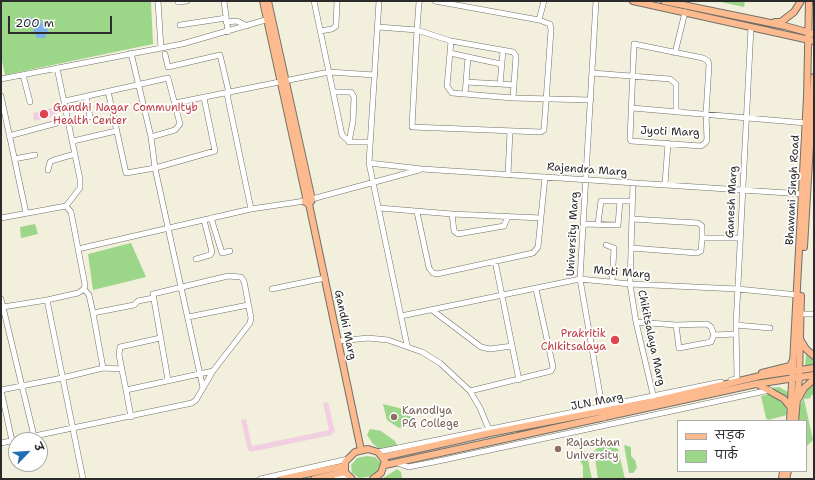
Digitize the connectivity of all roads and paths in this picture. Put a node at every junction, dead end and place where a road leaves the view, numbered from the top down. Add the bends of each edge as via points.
1 (158, 1) edge
2 (187, 1) edge
3 (224, 1) edge
4 (263, 1) edge
5 (268, 1) edge
6 (314, 1) edge
7 (337, 1) edge
8 (379, 1) edge
9 (420, 1) edge
10 (435, 1) edge
11 (544, 1) edge
12 (596, 1) edge
13 (633, 1) edge
14 (664, 1) edge
15 (801, 1) edge
16 (809, 1) edge
17 (178, 2) dead end
18 (685, 12) junction
19 (269, 19) junction
20 (226, 20) junction
21 (539, 20) junction
22 (767, 23) junction
23 (180, 25) dead end
24 (247, 26) junction
25 (378, 27) junction
26 (751, 27) junction
27 (417, 30) junction
28 (320, 31) junction
29 (228, 32) junction
30 (811, 37) edge
31 (452, 41) junction
32 (161, 48) junction
33 (503, 51) junction
34 (131, 53) junction
35 (450, 53) junction
36 (675, 53) junction
37 (165, 54) dead end
38 (468, 57) junction
39 (501, 64) junction
40 (57, 68) junction
41 (329, 72) junction
42 (592, 74) junction
43 (23, 75) junction
44 (375, 75) junction
45 (633, 76) junction
46 (814, 77) edge
47 (1, 79) edge
48 (282, 81) junction
49 (466, 82) junction
50 (137, 84) junction
51 (500, 84) junction
52 (514, 85) junction
53 (108, 91) junction
54 (333, 92) junction
55 (228, 93) junction
56 (465, 94) junction
57 (1, 96) edge
58 (86, 96) junction
59 (204, 98) junction
60 (513, 98) junction
61 (546, 99) junction
62 (591, 100) junction
63 (65, 101) junction
64 (30, 102) dead end
65 (175, 103) junction
66 (632, 108) junction
67 (676, 111) junction
68 (706, 114) junction
69 (90, 117) dead end
70 (746, 119) junction
71 (68, 120) junction
72 (806, 123) junction
73 (116, 131) junction
74 (510, 131) junction
75 (9, 136) junction
76 (151, 137) junction
77 (73, 141) junction
78 (349, 142) junction
79 (370, 142) junction
80 (668, 143) junction
81 (75, 154) junction
82 (35, 155) dead end
83 (14, 159) junction
84 (369, 163) junction
85 (155, 168) junction
86 (422, 169) junction
87 (48, 170) dead end
88 (508, 175) junction
89 (545, 177) junction
90 (586, 180) junction
91 (372, 182) junction
92 (633, 183) junction
93 (665, 184) junction
94 (743, 190) junction
95 (802, 194) junction
96 (309, 200) junction
97 (620, 201) junction
98 (632, 201) junction
99 (66, 206) junction
100 (379, 208) junction
101 (251, 209) junction
102 (417, 212) junction
103 (26, 213) junction
104 (452, 214) junction
105 (508, 216) junction
106 (1, 218) edge
107 (211, 218) junction
108 (541, 218) junction
109 (632, 219) junction
110 (204, 220) junction
111 (583, 224) junction
112 (598, 224) junction
113 (168, 228) junction
114 (702, 238) junction
115 (740, 238) junction
116 (606, 245) dead end
117 (631, 248) junction
118 (78, 249) junction
119 (230, 251) dead end
120 (196, 259) dead end
121 (495, 261) junction
122 (325, 278) junction
123 (580, 279) junction
124 (612, 282) junction
125 (630, 284) junction
126 (182, 287) junction
127 (272, 288) dead end
128 (84, 289) junction
129 (536, 289) junction
130 (738, 289) junction
131 (798, 295) junction
132 (502, 296) junction
133 (1, 298) edge
134 (153, 298) junction
135 (47, 300) junction
136 (248, 304) junction
137 (3, 307) junction
138 (432, 310) junction
139 (93, 313) junction
140 (801, 314) junction
141 (814, 314) edge
142 (401, 316) junction
143 (188, 317) junction
144 (636, 322) junction
145 (7, 325) junction
146 (676, 325) junction
147 (1, 326) edge
148 (736, 326) junction
149 (770, 328) dead end
150 (736, 334) junction
151 (714, 335) junction
152 (160, 338) junction
153 (800, 339) junction
154 (339, 341) junction
155 (406, 345) junction
156 (512, 346) junction
157 (814, 356) edge
158 (793, 359) junction
159 (103, 368) junction
160 (814, 368) edge
161 (122, 369) junction
162 (213, 371) junction
163 (799, 371) junction
164 (792, 372) junction
165 (200, 373) junction
166 (814, 376) edge
167 (62, 378) junction
168 (799, 378) junction
169 (792, 379) junction
170 (814, 379) edge
171 (168, 380) junction
172 (519, 380) junction
173 (736, 380) junction
174 (756, 384) junction
175 (22, 385) junction
176 (203, 388) junction
177 (1, 390) edge
178 (126, 390) junction
179 (770, 390) junction
180 (470, 391) junction
181 (654, 398) junction
182 (797, 401) junction
183 (791, 408) junction
184 (602, 409) junction
185 (4, 415) edge
186 (131, 416) junction
187 (604, 418) junction
188 (790, 420) edge
189 (795, 420) edge
190 (72, 428) junction
191 (490, 431) junction
192 (9, 432) edge
193 (33, 432) edge
194 (48, 433) edge
195 (361, 450) junction
196 (378, 452) junction
197 (383, 457) junction
198 (348, 459) junction
199 (398, 462) junction
200 (385, 465) junction
201 (347, 473) edge
202 (83, 479) edge
203 (260, 479) edge
204 (282, 479) edge
205 (314, 479) edge
206 (336, 479) edge
207 (373, 479) edge

1 - 32 street
2 - 17 street
3 - 20 street
4 - 19 main road
5 - 19 main road
6 - 28 street
7 - 28 street via 336,26
8 - 25 street
9 - 27 street
10 - 21 street
11 - 21 street
12 - 42 street, University Marg
13 - 18 main road
14 - 22 main road
15 - 22 main road via 794,12 781,22
16 - 30 main road, Bhawani Singh Road
18 - 26 main road
18 - 36 street
19 - 24 street
19 - 48 main road, Gandhi Marg
20 - 23 street
20 - 24 street via 238,21
20 - 29 street
21 - 61 street via 548,23 551,30
22 - 30 main road via 786,26
24 - 29 street
25 - 27 street
25 - 44 street
26 - 30 main road
26 - 70 street, Ganesh Marg
27 - 31 street
27 - 74 street via 412,127
28 - 41 street
29 - 32 street
30 - 72 main road, Bhawani Singh Road
31 - 33 street
31 - 35 street
32 - 34 street
33 - 39 street
33 - 52 street via 513,52 516,56
34 - 40 street
34 - 50 street
35 - 38 street
35 - 56 street via 447,86 452,93
36 - 45 street via 634,44
36 - 68 street via 703,58 709,65
37 - 55 street via 168,66 220,55
38 - 39 street
38 - 49 street
39 - 51 street
40 - 43 street
40 - 63 street
41 - 44 street
41 - 48 street
41 - 54 street
42 - 45 street
42 - 62 street, University Marg
43 - 47 street
43 - 64 street
44 - 79 street
45 - 66 street
45 - 67 street via 670,79 674,82
46 - 140 main road, Bhawani Singh Road
48 - 55 street
48 - 96 main road, Gandhi Marg
49 - 51 street
49 - 56 street
50 - 53 street
50 - 65 street via 168,78
50 - 76 street
51 - 52 street
52 - 60 street
53 - 58 street
53 - 73 street
54 - 78 street via 342,135
54 - 78 street via 351,92 354,97
55 - 59 street
55 - 101 street
56 - 60 street
57 - 75 street
58 - 63 street
58 - 69 street
59 - 65 street
59 - 85 street via 215,151
60 - 61 street
61 - 62 street
61 - 74 street via 544,130
62 - 90 street, University Marg
63 - 71 street
65 - 76 street via 180,124 178,128
66 - 67 street
66 - 80 street, Jyoti Marg via 631,141
67 - 68 street
68 - 70 street
68 - 80 street, Jyoti Marg via 707,140 701,146
70 - 72 street
70 - 94 street, Ganesh Marg
71 - 75 street
71 - 77 street
72 - 95 main road, Bhawani Singh Road
73 - 77 street
73 - 85 street via 126,173
74 - 88 street
75 - 83 street
76 - 85 street
77 - 81 street
78 - 79 street
79 - 84 street
80 - 93 street
81 - 87 street via 50,162
81 - 99 street via 80,188
82 - 83 street
83 - 103 street
84 - 86 street, Rajendra Marg
84 - 91 street
85 - 113 street
86 - 88 street, Rajendra Marg
86 - 91 street
88 - 89 street, Rajendra Marg
89 - 90 street, Rajendra Marg
89 - 108 street
90 - 92 street, Rajendra Marg
90 - 111 street, University Marg
91 - 96 street
91 - 100 street
92 - 93 street, Rajendra Marg
92 - 98 street, Chikitsalaya Marg
93 - 94 street, Rajendra Marg
94 - 95 street, Rajendra Marg
94 - 115 street, Ganesh Marg
95 - 131 main road, Bhawani Singh Road
96 - 101 street
96 - 122 main road, Gandhi Marg
97 - 98 street
97 - 112 street via 601,201
97 - 112 street via 618,225
98 - 109 street, Chikitsalaya Marg
99 - 103 street
99 - 118 street via 71,212
100 - 102 street
100 - 142 street
101 - 107 street
102 - 104 street
102 - 121 street via 428,268 433,273
103 - 106 street
104 - 105 street
104 - 105 street via 454,231 458,234 504,226
105 - 108 street
107 - 110 street
107 - 119 street via 222,253
108 - 121 street via 537,250
109 - 114 street via 698,223 702,226
109 - 117 street, Chikitsalaya Marg
110 - 113 street
110 - 120 street via 212,252
111 - 112 street
111 - 123 street, University Marg
113 - 118 street
113 - 126 street
114 - 115 street
114 - 117 street via 701,250 697,253
115 - 130 street, Ganesh Marg
116 - 124 street via 614,248
117 - 125 street, Chikitsalaya Marg
118 - 128 street
121 - 132 street
122 - 127 street
122 - 154 main road, Gandhi Marg
123 - 124 street, Moti Marg
123 - 129 street, Moti Marg
123 - 184 street, University Marg
124 - 125 street, Moti Marg
125 - 130 street, Moti Marg
125 - 144 street, Chikitsalaya Marg
126 - 134 street via 153,294
126 - 136 street via 237,275 244,281
126 - 143 street
128 - 135 street via 78,293
128 - 139 street via 89,294
129 - 132 street, Moti Marg
129 - 172 street via 553,367 547,373
130 - 131 street, Moti Marg
130 - 148 street, Ganesh Marg
131 - 158 main road, Bhawani Singh Road
132 - 138 street, Moti Marg
132 - 156 street
133 - 137 street
134 - 139 street via 138,301 134,305
134 - 152 street
135 - 137 street
135 - 167 street
136 - 143 street
136 - 162 street via 250,323
137 - 145 street
138 - 142 street, Moti Marg
138 - 156 street via 481,347 490,349
139 - 159 street
140 - 141 street
140 - 153 main road, Bhawani Singh Road
142 - 155 street
143 - 165 street
144 - 146 street
144 - 181 street, Chikitsalaya Marg
145 - 147 street
145 - 175 street
146 - 151 street via 707,324
146 - 151 street via 679,348 711,342
148 - 149 street
148 - 150 street, Ganesh Marg
150 - 151 street
150 - 173 street, Ganesh Marg
152 - 161 street via 120,347
152 - 171 street
153 - 157 main road
153 - 163 main road, Bhawani Singh Road
154 - 155 street via 368,338
154 - 195 main road, Gandhi Marg
155 - 180 street via 440,363
156 - 172 street
158 - 164 main road, Bhawani Singh Road
158 - 173 main road via 786,368
159 - 161 street
159 - 167 street
160 - 163 main road, JLN Marg
161 - 178 street
162 - 165 street
162 - 176 street
163 - 164 main road, JLN Marg
163 - 168 main road, Bhawani Singh Road
164 - 169 main road, Bhawani Singh Road
164 - 173 main road, JLN Marg
165 - 171 street
165 - 176 street
166 - 168 main road, JLN Marg
167 - 175 street
167 - 190 street
168 - 169 main road, JLN Marg
168 - 182 main road, Bhawani Singh Road
169 - 174 main road, JLN Marg
169 - 183 main road, Bhawani Singh Road
170 - 182 main road via 804,388
171 - 178 street
172 - 180 street
173 - 181 main road, JLN Marg
174 - 179 main road
174 - 187 main road, JLN Marg
175 - 177 street
175 - 193 street
176 - 186 street via 192,403
177 - 185 street
178 - 186 street
179 - 183 main road via 784,399
179 - 199 street via 434,462 408,467
180 - 191 street
181 - 184 main road, JLN Marg
182 - 189 main road, Bhawani Singh Road
183 - 188 main road, Bhawani Singh Road
184 - 187 street, University Marg
184 - 191 main road, JLN Marg
185 - 192 street
186 - 190 street
187 - 199 main road, JLN Marg
190 - 194 street
190 - 202 street
191 - 196 street
191 - 197 main road, JLN Marg
195 - 196 main road
195 - 198 main road
196 - 197 main road
197 - 200 main road
198 - 201 main road
198 - 203 street
199 - 200 main road, JLN Marg
200 - 207 main road via 381,473
201 - 204 main road
201 - 205 main road
201 - 206 street

